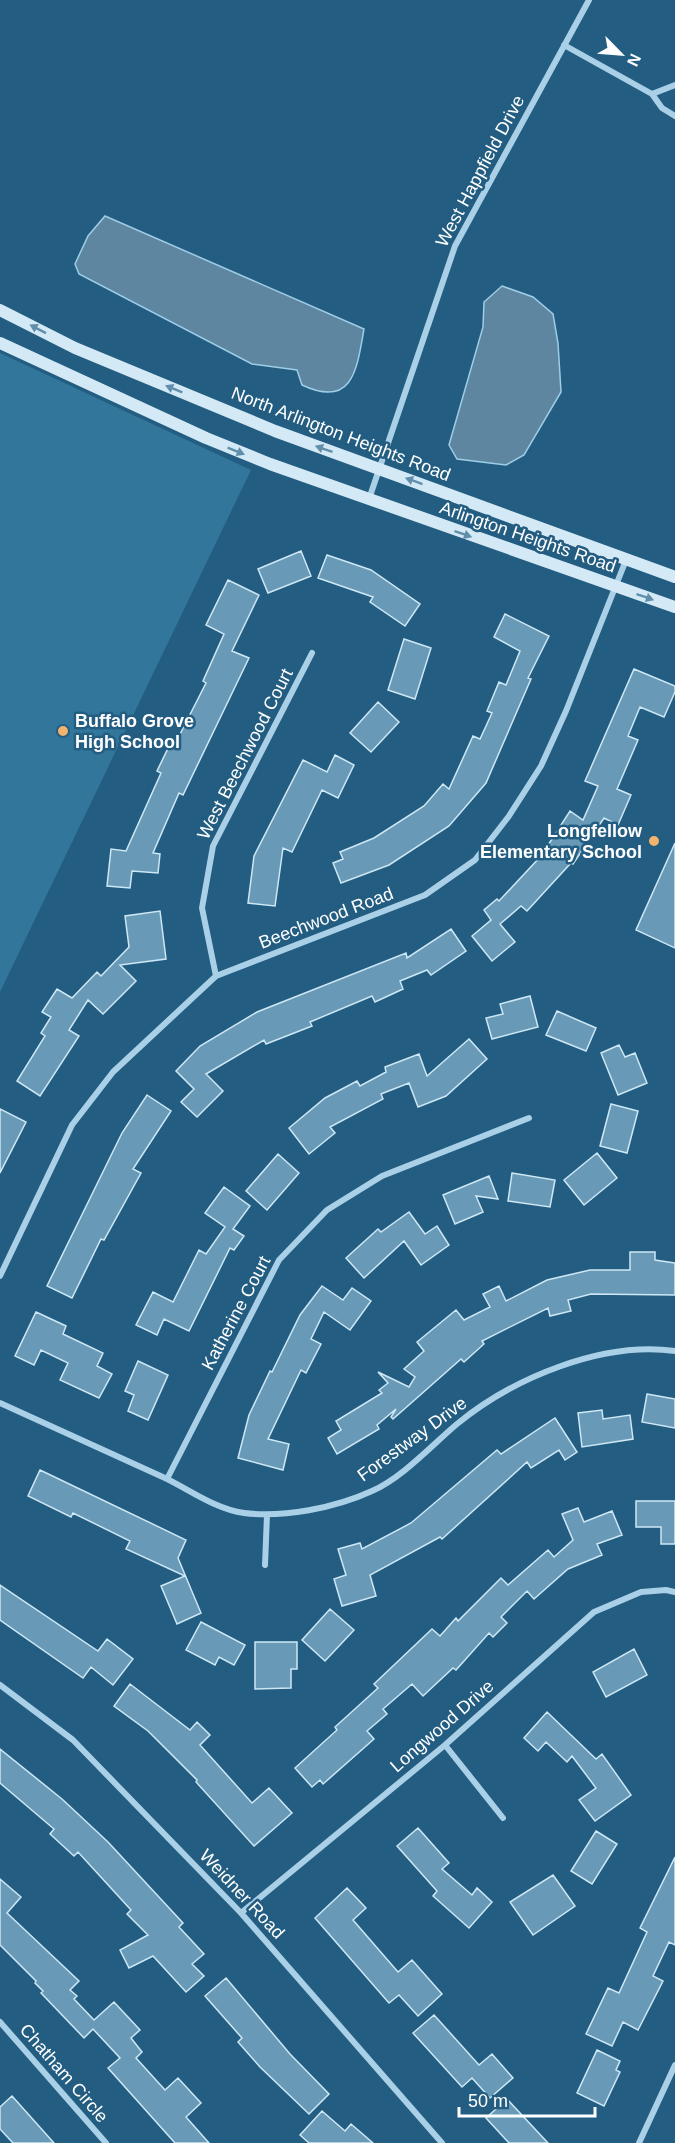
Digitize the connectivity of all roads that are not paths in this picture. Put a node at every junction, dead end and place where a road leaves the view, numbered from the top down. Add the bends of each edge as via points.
1 (589, 0) edge
2 (564, 45) junction
3 (675, 85) edge
4 (652, 94) junction
5 (675, 116) edge
6 (0, 310) edge
7 (0, 343) edge
8 (379, 468) junction
9 (369, 500) junction
10 (626, 560) junction
11 (675, 577) edge
12 (615, 587) junction
13 (675, 607) edge
14 (312, 653) dead end
15 (216, 976) junction
16 (529, 1118) dead end
17 (0, 1276) edge
18 (675, 1351) edge
19 (0, 1403) edge
20 (167, 1479) junction
21 (267, 1515) junction
22 (265, 1566) dead end
23 (675, 1592) edge
24 (0, 1685) edge
25 (445, 1745) junction
26 (503, 1818) dead end
27 (241, 1913) junction
28 (0, 2022) edge
29 (675, 2065) edge
30 (106, 2143) edge
31 (442, 2143) edge
32 (639, 2143) edge

1 - 2 street, West Happfield Drive
2 - 4 street
2 - 8 street, West Happfield Drive via 455,246
3 - 4 street
4 - 5 street via 662,108
8 -> 6 main road, North Arlington Heights Road via 275,431 75,348
7 -> 9 main road via 206,438
8 - 9 street, West Happfield Drive
10 -> 8 main road, North Arlington Heights Road
9 -> 12 main road, Arlington Heights Road
10 - 11 main road, North Arlington Heights Road
10 - 12 street, Beechwood Road
12 -> 13 main road, Arlington Heights Road
12 - 15 street, Beechwood Road via 541,765 475,860 425,895
14 - 15 street, West Beechwood Court via 213,846 202,908
15 - 17 street, Beechwood Road via 113,1072 72,1125
16 - 20 street, Katherine Court via 382,1176 327,1210 279,1260
18 - 21 street, Forestway Drive via 616,1350 530,1379 459,1422 373,1491 327,1506
19 - 20 street, Forestway Drive
20 - 21 street, Forestway Drive via 240,1512
21 - 22 street
23 - 25 street, Longwood Drive via 641,1592 594,1612
24 - 27 street, Weidner Road via 73,1740
25 - 26 street
25 - 27 street, Longwood Drive
27 - 31 street, Weidner Road
28 - 30 street, Chatham Circle
29 - 32 street

